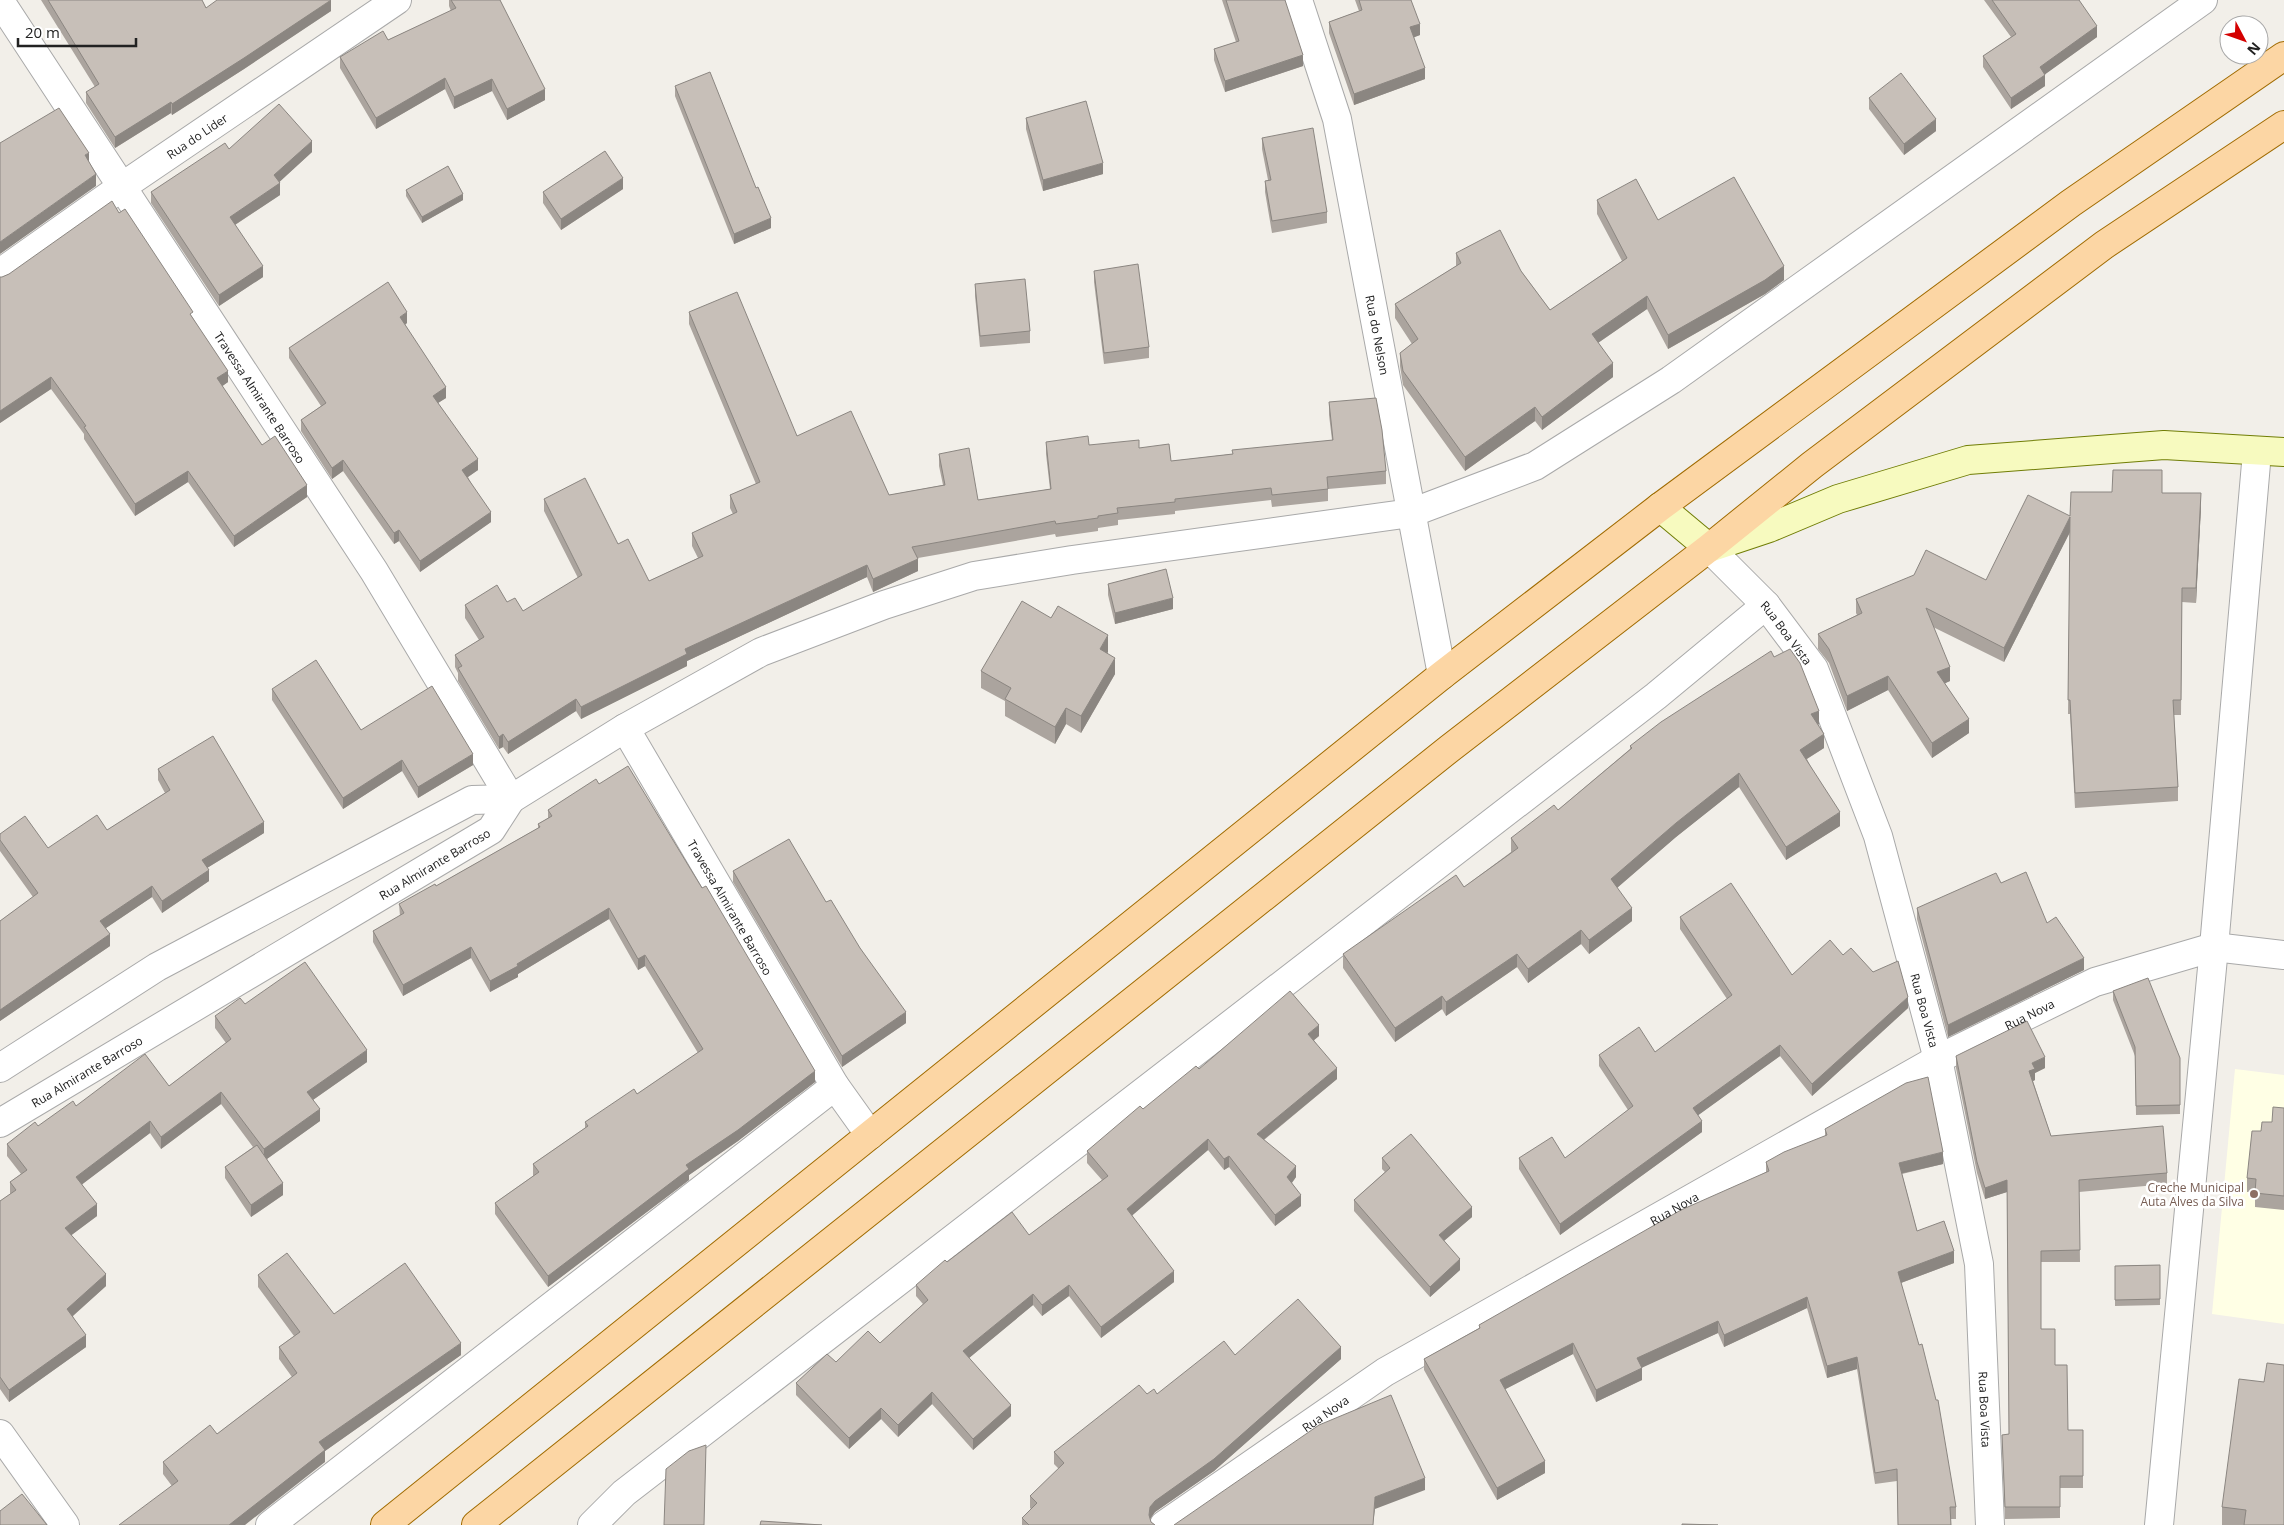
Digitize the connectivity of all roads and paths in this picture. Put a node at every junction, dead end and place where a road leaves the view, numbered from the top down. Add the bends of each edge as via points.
1 (397, 0) edge
2 (1298, 0) edge
3 (2203, 0) edge
4 (0, 1) edge
5 (2284, 56) edge
6 (2284, 125) edge
7 (122, 186) junction
8 (0, 274) edge
9 (2257, 452) junction
10 (2284, 452) edge
11 (1660, 507) junction
12 (1411, 513) junction
13 (1709, 548) junction
14 (1766, 606) junction
15 (1442, 675) junction
16 (625, 728) junction
17 (511, 799) junction
18 (2214, 947) junction
19 (2284, 955) edge
20 (1938, 1060) junction
21 (0, 1068) edge
22 (835, 1086) junction
23 (0, 1123) edge
24 (870, 1135) junction
25 (0, 1434) edge
26 (65, 1525) edge
27 (270, 1525) edge
28 (385, 1525) edge
29 (476, 1525) edge
30 (592, 1525) edge
31 (1164, 1525) edge
32 (1990, 1525) edge
33 (2158, 1525) edge

1 - 7 street, Rua do Lider
2 - 12 street, Rua do Nelson via 1337,119
3 - 12 street via 1672,380 1534,466
4 - 7 street, Travessa Almirante Barroso
5 - 11 main road via 2071,203
6 - 13 main road via 2104,245 1812,465
7 - 8 street, Rua do Lider
7 - 17 street, Travessa Almirante Barroso via 374,572
9 - 10 main road
9 - 13 main road via 2164,445 1968,460 1838,499 1769,528
9 - 18 street
11 - 13 main road
11 - 15 main road
12 - 15 street, Rua do Nelson
12 - 16 street via 974,576 884,605 761,652
13 - 14 street, Rua Boa Vista
13 - 29 main road via 1449,749
14 - 20 street, Rua Boa Vista via 1814,668 1874,827
14 - 30 street via 1641,708 624,1493
15 - 24 main road
16 - 17 street
16 - 22 street, Travessa Almirante Barroso
17 - 21 street via 472,800 157,967
17 - 23 street, Rua Almirante Barroso via 491,830
18 - 19 street
18 - 20 street, Rua Nova via 2095,982
18 - 33 street
20 - 31 street, Rua Nova via 1385,1372
20 - 32 street, Rua Boa Vista via 1979,1264
22 - 24 street, Travessa Almirante Barroso
22 - 27 street
24 - 28 main road
25 - 26 street

